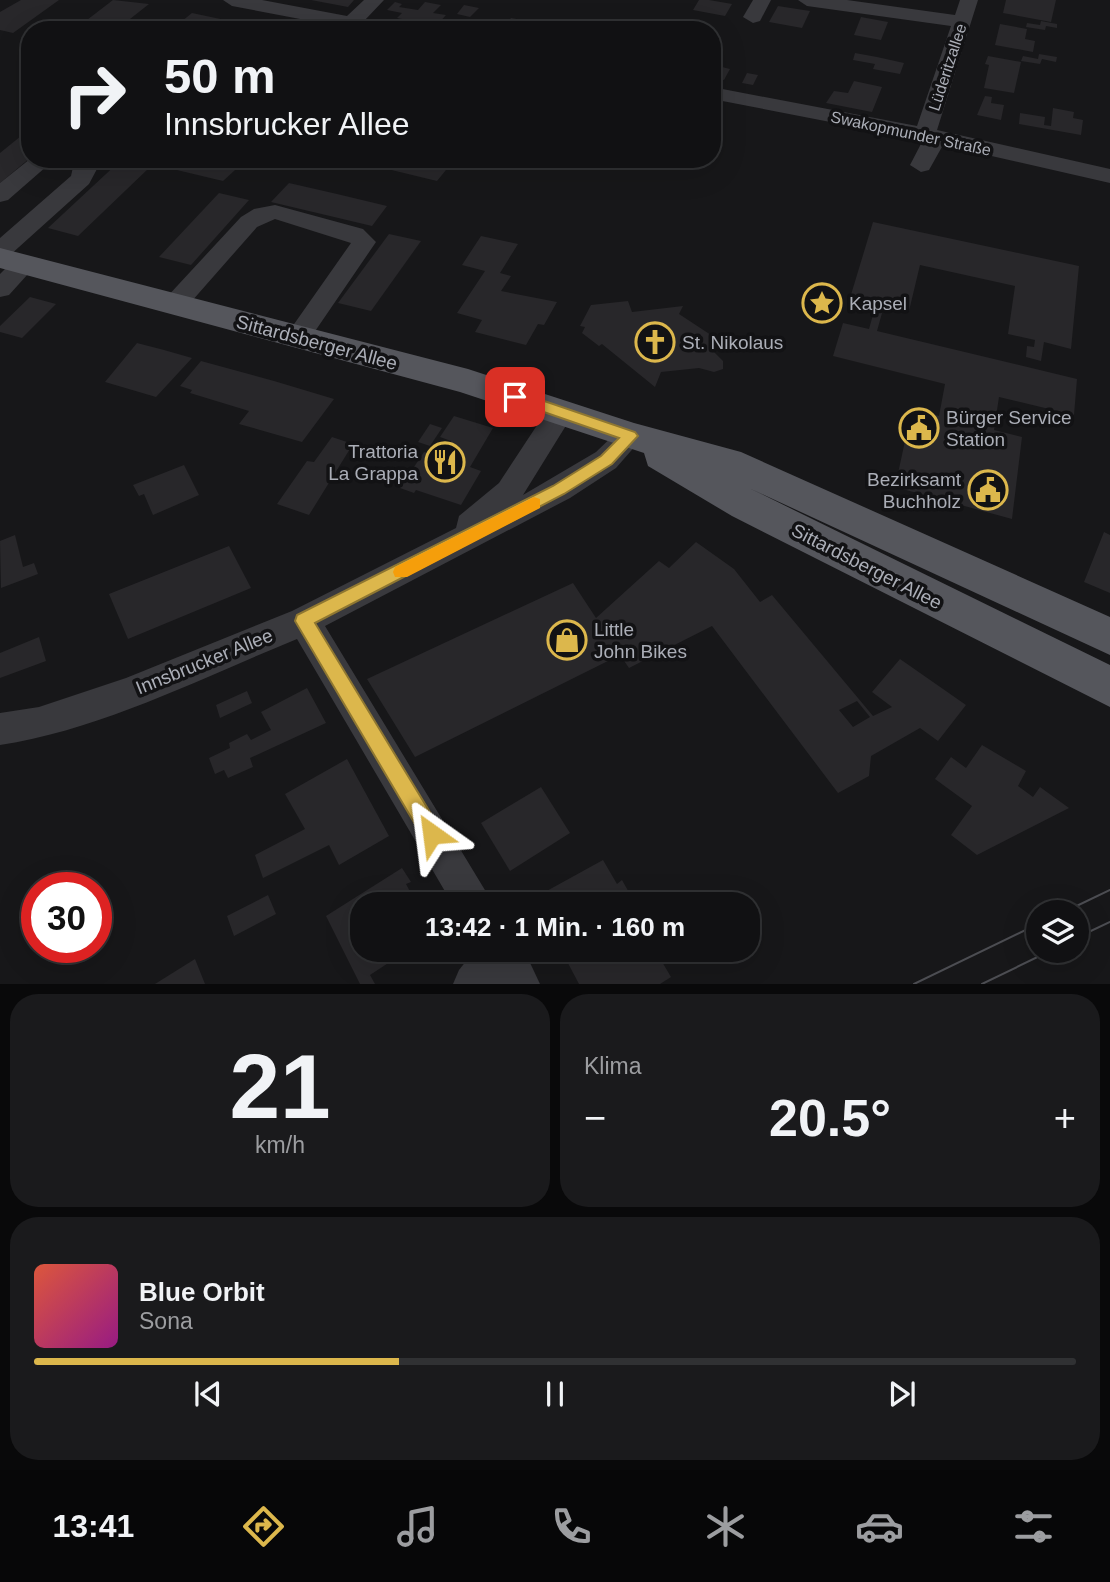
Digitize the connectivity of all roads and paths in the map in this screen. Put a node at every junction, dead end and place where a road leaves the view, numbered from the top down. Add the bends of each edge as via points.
1 (232, 0) edge
2 (375, 0) edge
3 (807, 0) edge
4 (969, 0) edge
5 (280, 9) junction
6 (267, 21) edge
7 (335, 21) edge
8 (357, 21) edge
9 (962, 22) junction
10 (721, 95) edge
11 (931, 136) junction
12 (921, 165) dead end
13 (33, 168) edge
14 (85, 168) edge
15 (1110, 176) edge
16 (0, 195) edge
17 (8, 257) edge
18 (0, 289) edge
19 (175, 304) junction
20 (298, 337) junction
21 (562, 411) junction
22 (630, 436) junction
23 (439, 553) junction
24 (304, 621) junction
25 (1110, 636) edge
26 (1110, 687) edge
27 (0, 729) edge
28 (467, 892) edge
29 (492, 962) edge
30 (508, 962) edge
31 (473, 984) edge
32 (520, 984) edge

1 - 5 street
2 - 8 street
3 - 9 street
4 - 9 street, Lüderitzallee
5 - 6 street
5 - 7 street
9 - 11 street, Lüderitzallee
10 - 11 street, Swakopmunder Straße
11 - 12 street, Lüderitzallee
11 - 15 street, Swakopmunder Straße
13 - 16 street
14 - 17 street via 81,179
17 - 18 street
17 - 19 main road, Sittardsberger Allee
19 - 20 main road, Sittardsberger Allee
19 - 20 street via 249,222 262,214 275,212 355,234 364,243
20 - 21 main road, Sittardsberger Allee
21 - 22 main road, Sittardsberger Allee
21 - 23 street, Innsbrucker Allee via 510,491
22 - 23 street, Innsbrucker Allee via 612,456 559,490
22 - 25 main road, Sittardsberger Allee via 748,470
22 - 26 main road, Sittardsberger Allee via 715,489
23 - 24 street, Innsbrucker Allee
24 - 27 street, Innsbrucker Allee via 132,691 39,723
24 - 28 street
29 - 31 street
30 - 32 street

